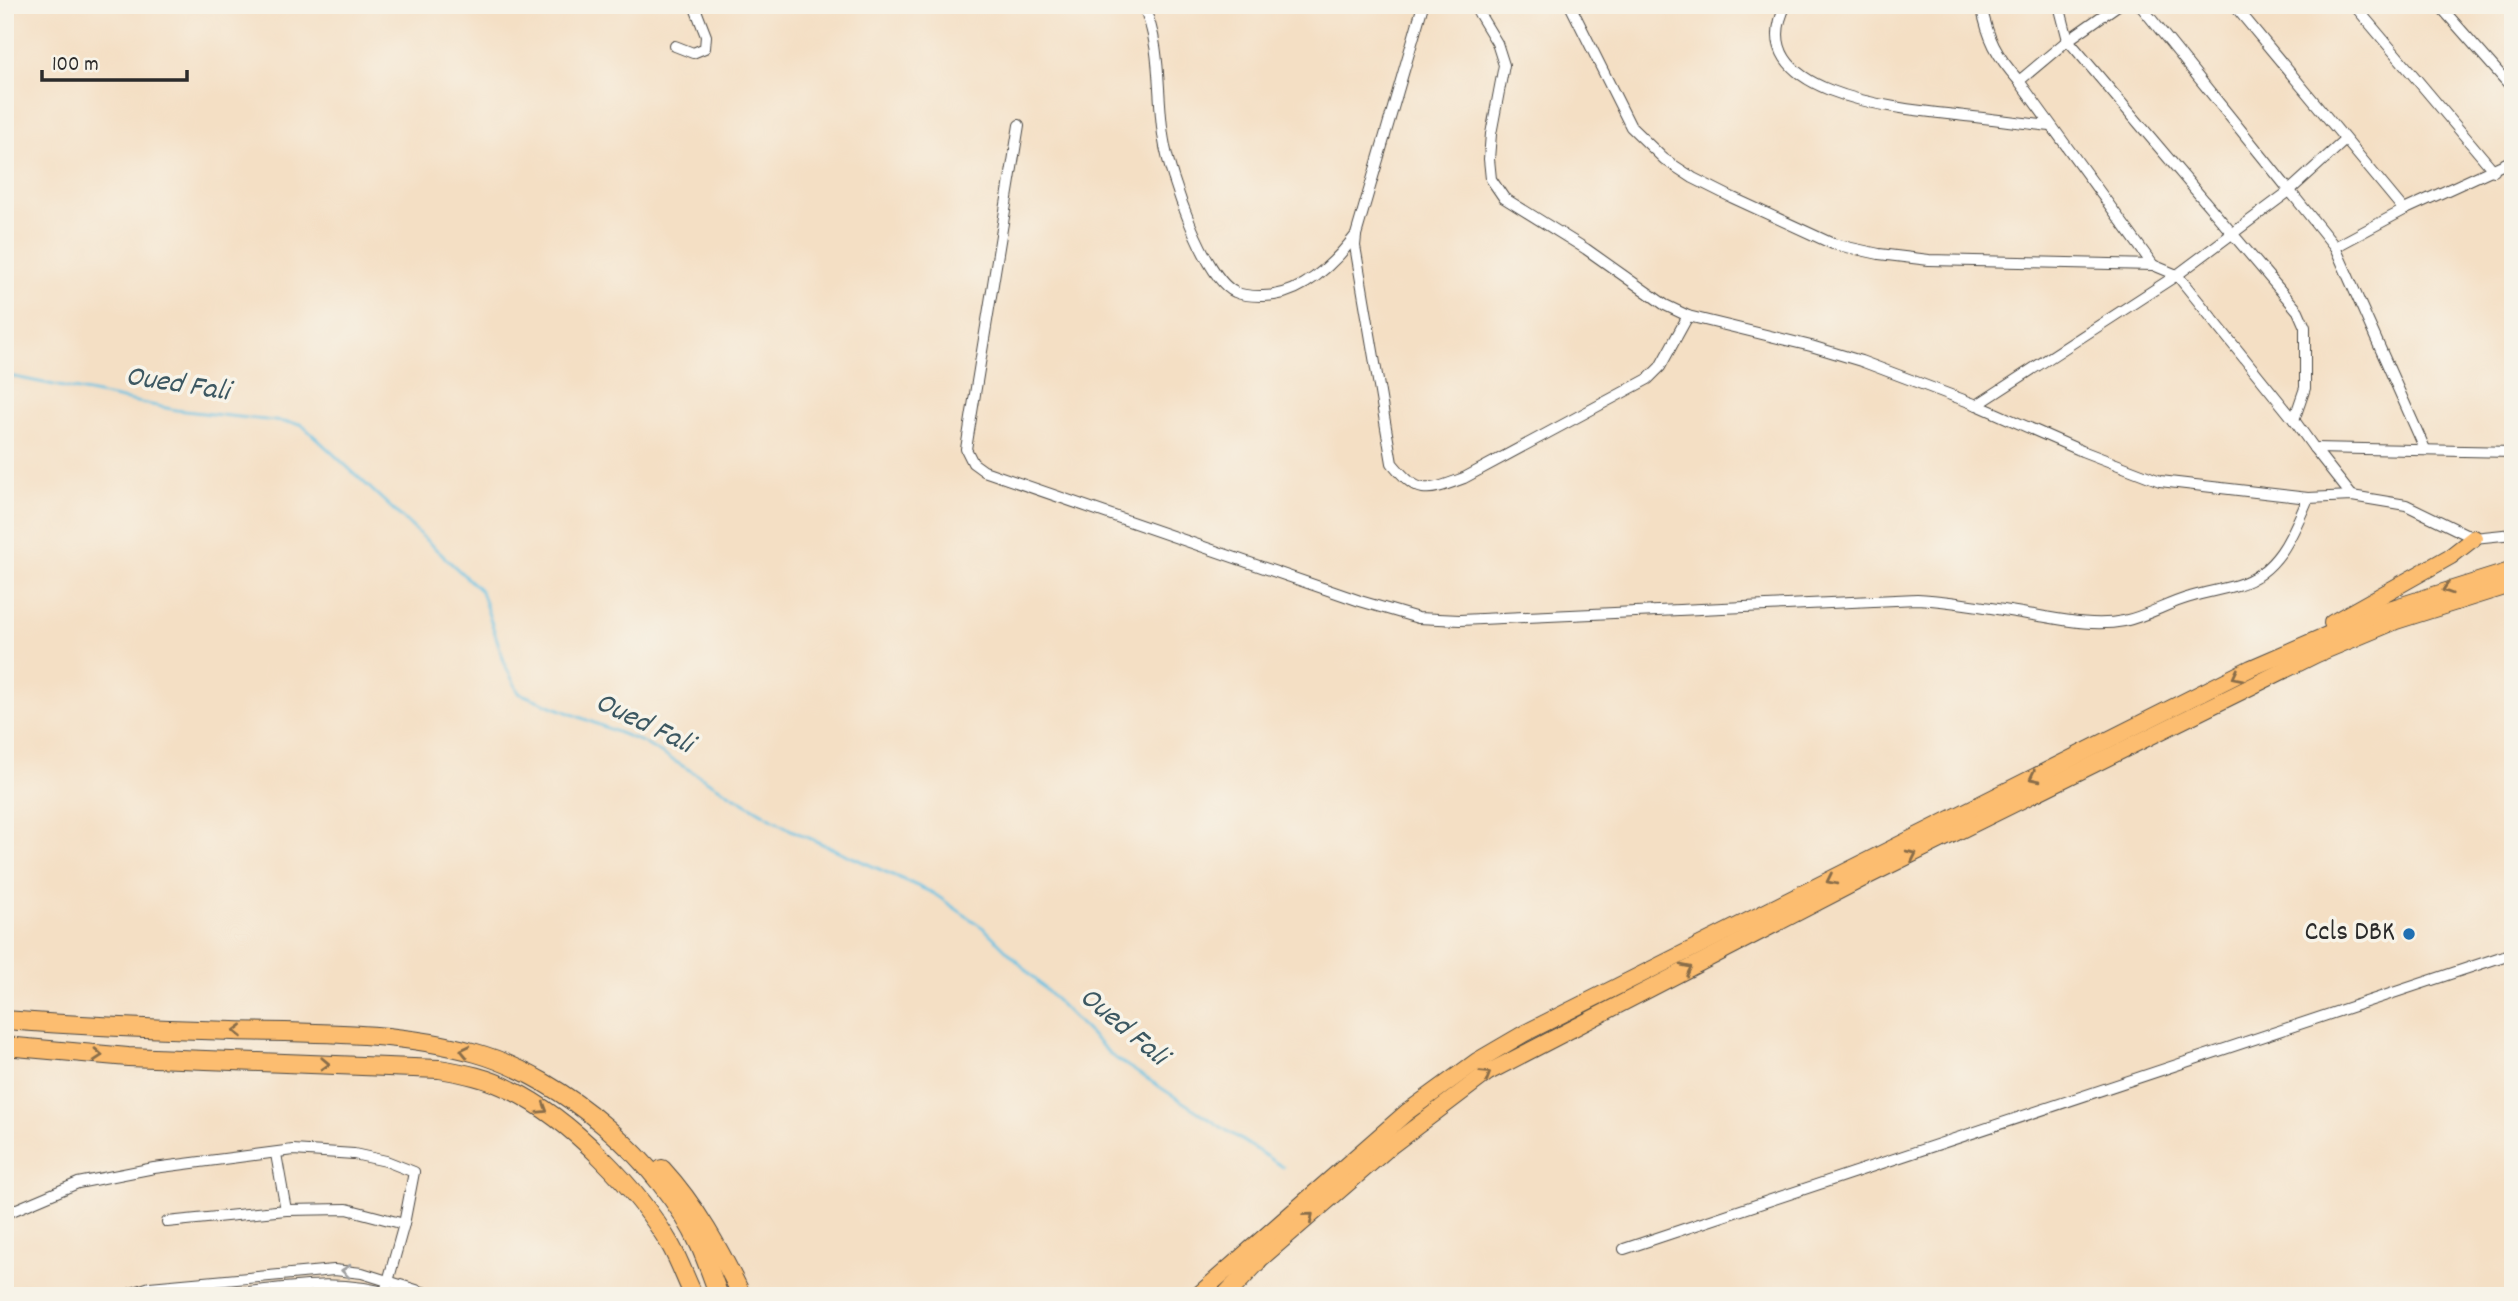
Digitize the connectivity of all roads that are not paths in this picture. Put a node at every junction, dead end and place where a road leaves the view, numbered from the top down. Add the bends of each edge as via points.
1 (694, 5) edge
2 (1143, 5) edge
3 (1423, 5) edge
4 (1474, 5) edge
5 (1570, 5) edge
6 (1786, 5) edge
7 (1981, 5) edge
8 (2059, 5) edge
9 (2118, 5) edge
10 (2140, 5) edge
11 (2234, 5) edge
12 (2354, 5) edge
13 (2439, 5) edge
14 (2068, 40) junction
15 (675, 46) dead end
16 (2019, 81) junction
17 (2513, 89) edge
18 (1019, 125) dead end
19 (2051, 126) junction
20 (2344, 141) junction
21 (2513, 160) edge
22 (2494, 171) junction
23 (2288, 192) junction
24 (2404, 210) junction
25 (2231, 233) junction
26 (1356, 235) junction
27 (2334, 247) junction
28 (2153, 265) junction
29 (2177, 275) junction
30 (1688, 316) junction
31 (1977, 405) junction
32 (2294, 419) junction
33 (2314, 448) junction
34 (2425, 449) junction
35 (2513, 452) edge
36 (2352, 496) junction
37 (2308, 498) junction
38 (2513, 534) edge
39 (2474, 538) junction
40 (2513, 570) edge
41 (2513, 584) edge
42 (2292, 651) junction
43 (2513, 953) edge
44 (5, 1020) edge
45 (5, 1046) edge
46 (5, 1053) edge
47 (61, 1053) junction
48 (592, 1115) junction
49 (275, 1154) junction
50 (286, 1210) junction
51 (5, 1214) edge
52 (167, 1222) dead end
53 (404, 1224) junction
54 (1624, 1249) dead end
55 (1257, 1262) joint
56 (388, 1280) junction
57 (150, 1291) edge
58 (385, 1294) edge
59 (1225, 1295) edge
60 (123, 1296) edge
61 (216, 1296) edge
62 (397, 1296) edge
63 (435, 1296) edge
64 (694, 1296) edge
65 (719, 1296) edge
66 (742, 1296) edge
67 (1198, 1296) edge

1 - 15 street via 706,36 705,48 693,53
2 - 26 street via 1156,50 1164,141 1174,181 1186,216 1221,282 1249,296 1279,296 1334,263
3 - 26 street
4 - 30 street via 1497,43 1504,65 1489,159 1491,179 1504,198
5 - 28 street via 1631,127 1664,159 1693,178 1833,244 1929,260
6 - 19 street via 1779,29 1781,50 1796,70 1832,91 1883,106
7 - 16 street via 1990,41
8 - 14 street
9 - 14 street
10 - 23 street
11 - 20 street
12 - 22 street
13 - 17 street
14 - 16 street
14 - 25 street
16 - 19 street
18 - 37 street via 966,449 973,463 1023,485 1418,618 1460,620 1917,599 2061,620 2125,621 2258,577 2274,563 2293,533
19 - 28 street
20 - 23 street
20 - 24 street
21 - 22 street
22 - 24 street
23 - 25 street
23 - 27 street
24 - 27 street
25 - 29 street
25 - 32 street via 2298,311 2305,327 2305,388
26 - 30 street via 1392,463 1408,483 1432,490 1464,478 1648,379 1660,367
27 - 34 street
28 - 29 street
29 - 31 street
29 - 32 street
30 - 31 street via 1832,352
31 - 37 street via 2160,481
32 - 33 street
33 - 34 street
33 - 36 street
34 - 35 street
36 - 37 street
36 - 39 street via 2406,505
38 - 39 street
39 - 42 highway
40 -> 42 highway via 2380,612
55 -> 41 highway via 1392,1144 1487,1073 1535,1047 2317,654 2396,621
42 -> 67 highway via 1477,1061 1407,1112
43 - 54 street
48 -> 44 highway via 510,1065 401,1039
45 - 47 highway
46 - 47 highway
47 -> 64 highway via 439,1069 473,1075 512,1090 564,1122 647,1209
48 - 65 highway via 666,1191 699,1245
48 - 66 highway via 633,1139 677,1186 713,1238
49 - 50 street
49 - 51 street via 153,1168 78,1183
49 - 53 street via 293,1150 354,1154 414,1172
50 - 52 street
50 - 53 street via 347,1209
53 - 56 street
55 - 59 highway
56 -> 57 street via 334,1270
56 - 58 street
56 - 63 street
57 - 60 street
58 - 61 street via 330,1284
58 - 62 street

